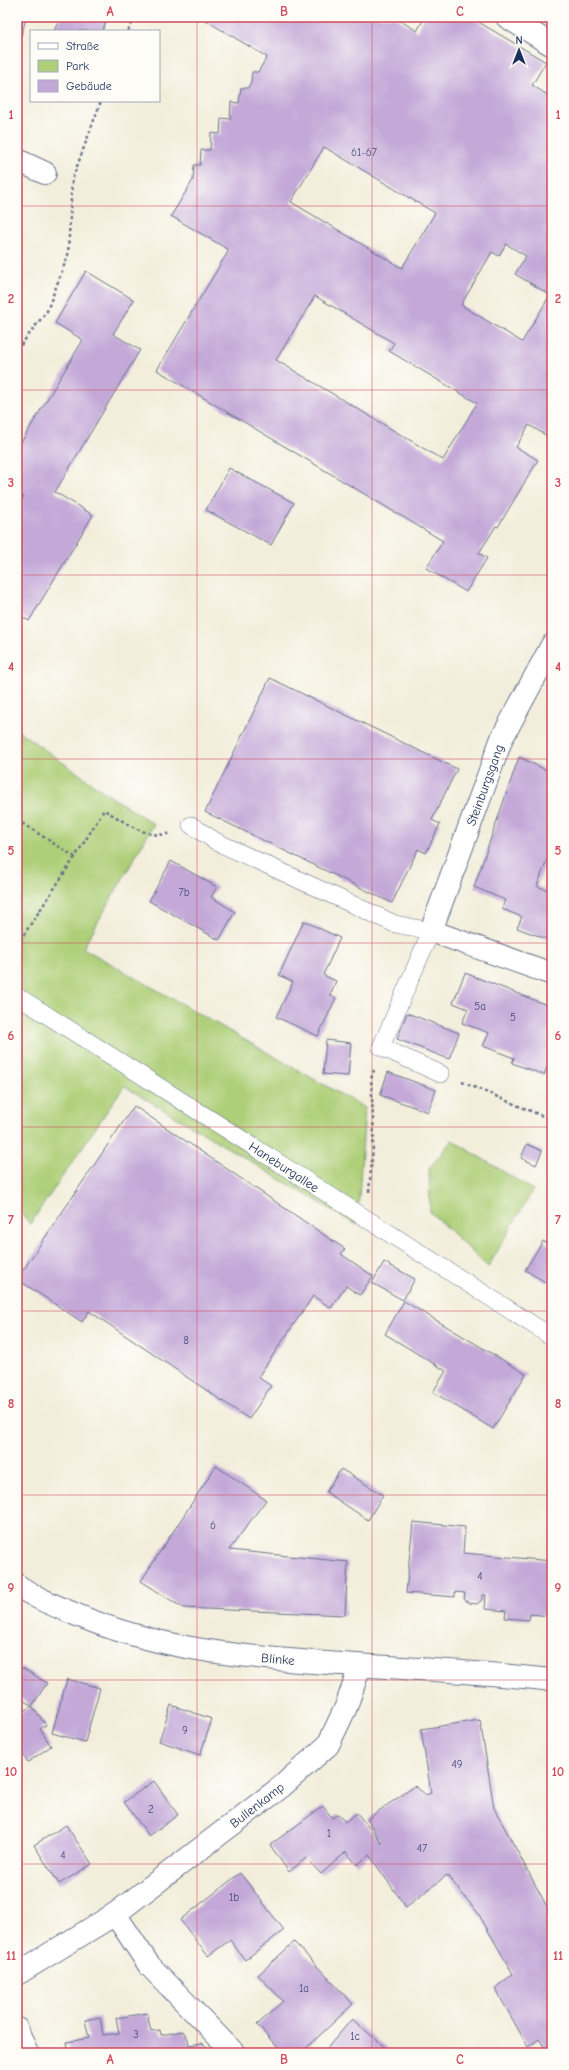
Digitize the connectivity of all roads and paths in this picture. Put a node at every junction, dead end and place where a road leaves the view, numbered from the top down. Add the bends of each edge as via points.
1 (135, 17) edge
2 (507, 17) edge
3 (128, 30) edge
4 (552, 45) edge
5 (102, 102) edge
6 (17, 160) edge
7 (45, 173) dead end
8 (17, 350) edge
9 (552, 645) edge
10 (17, 820) edge
11 (191, 825) joint
12 (75, 857) junction
13 (431, 931) junction
14 (17, 945) edge
15 (552, 974) edge
16 (17, 996) edge
17 (381, 1047) junction
18 (441, 1074) joint
19 (552, 1120) edge
20 (367, 1220) junction
21 (552, 1337) edge
22 (17, 1585) edge
23 (360, 1666) junction
24 (552, 1680) edge
25 (115, 1914) junction
26 (17, 1974) edge
27 (17, 2029) edge
28 (27, 2053) edge
29 (234, 2053) edge

1 - 3 path
2 - 4 street
5 - 8 path via 72,180 68,254 47,311
6 - 7 street
9 - 13 street, Steinburgsgang via 502,738
10 - 12 path
11 - 12 path via 161,836 140,830 104,810
11 - 13 lane via 217,842 395,924
12 - 14 path
13 - 15 street
13 - 17 lane, Steinburgsgang
16 - 20 lane, Haneburgallee
17 - 18 lane
17 - 20 path via 371,1079 374,1136
18 - 19 path
20 - 21 lane, Haneburgallee
22 - 23 street, Blinke via 49,1603 99,1624 152,1640 215,1652
23 - 24 street, Blinke
23 - 25 street, Bullenkamp via 346,1707 328,1745 281,1787
25 - 26 street, Bullenkamp
25 - 29 street via 149,1965
27 - 28 street

